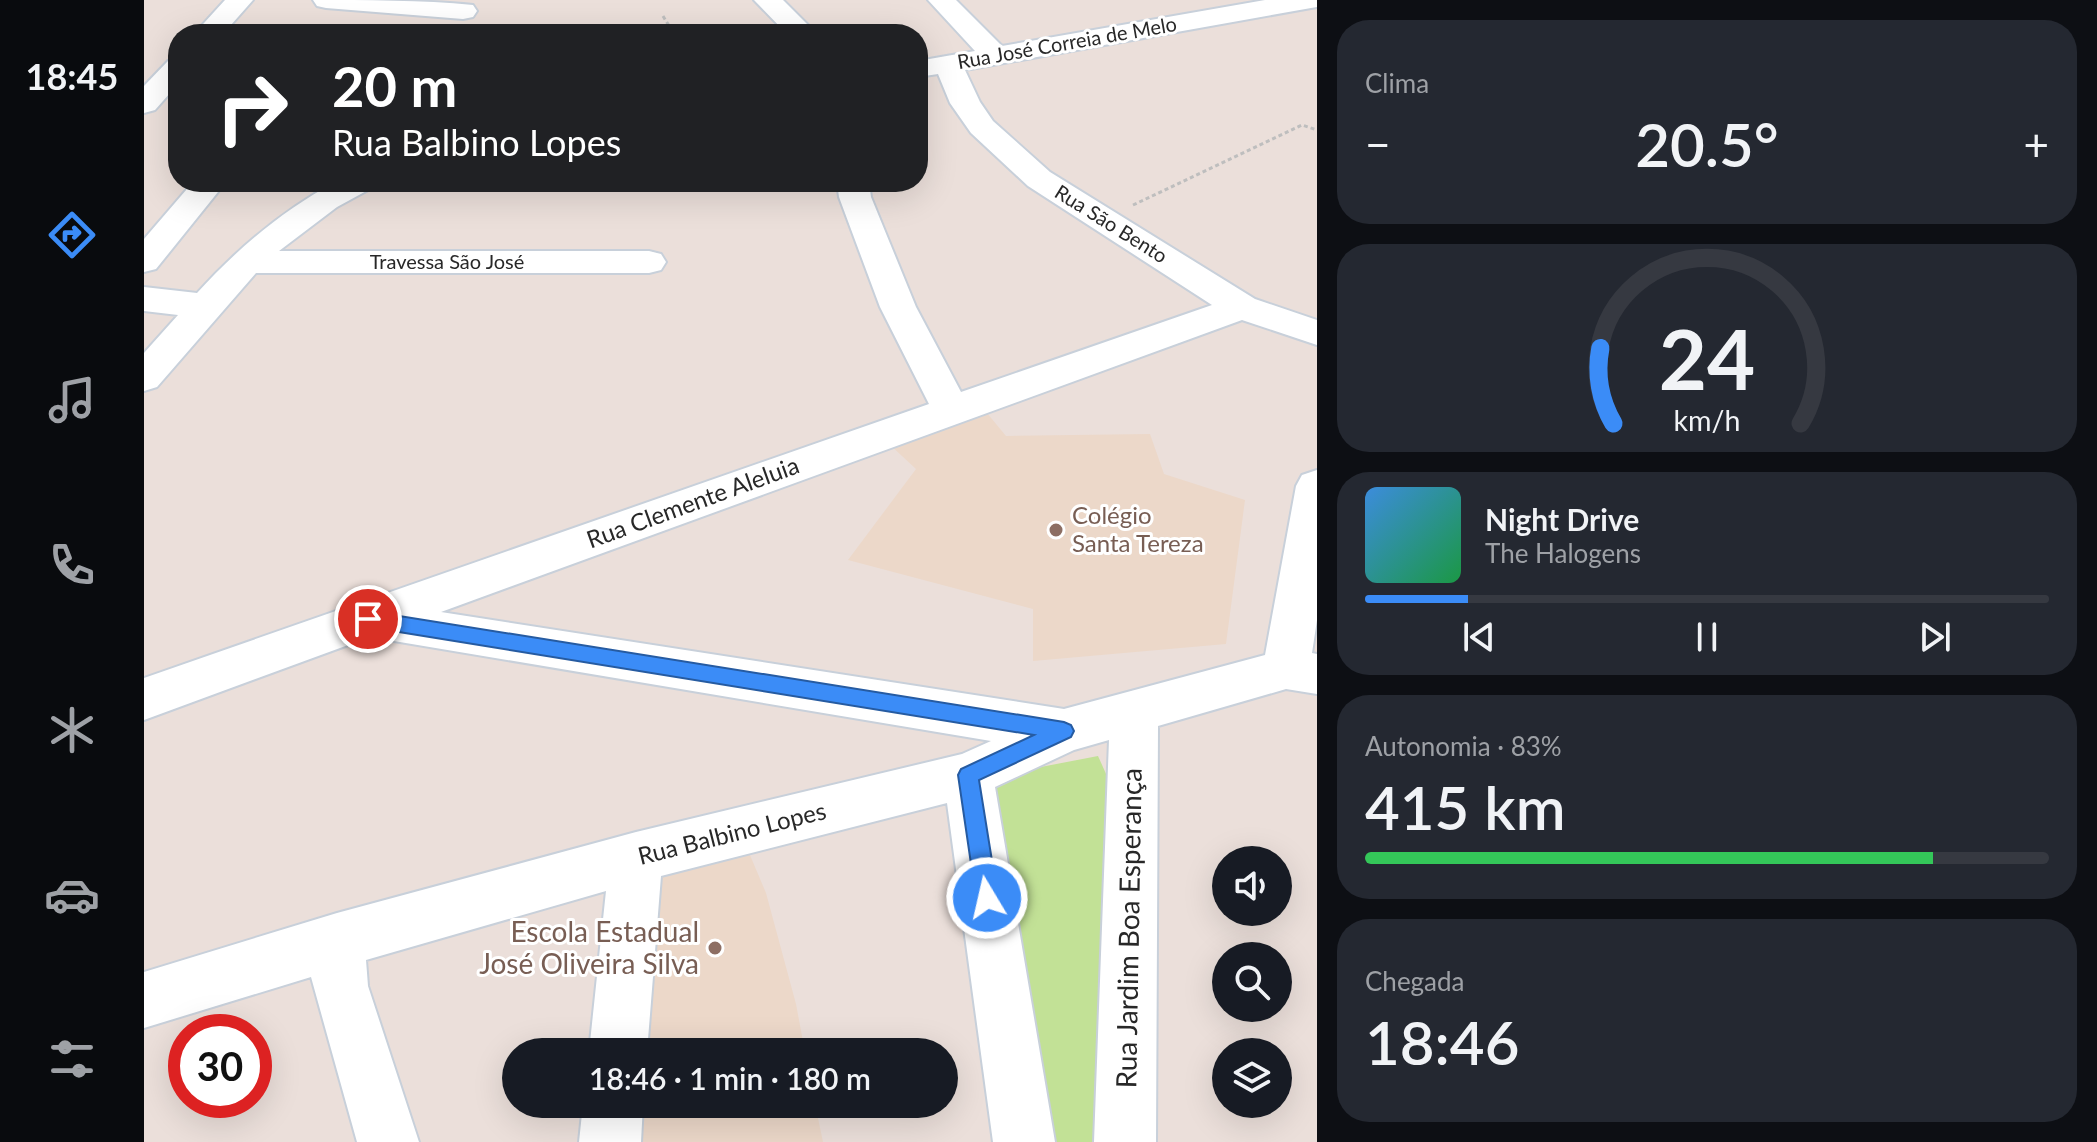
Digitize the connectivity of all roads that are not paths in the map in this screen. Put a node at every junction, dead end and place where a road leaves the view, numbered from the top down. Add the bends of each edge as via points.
1 (240, 0) edge
2 (326, 0) edge
3 (767, 0) edge
4 (941, 0) edge
5 (1143, 0) edge
6 (1311, 0) edge
7 (356, 9) edge
8 (462, 15) edge
9 (217, 24) edge
10 (792, 24) edge
11 (1174, 24) junction
12 (994, 54) junction
13 (933, 66) edge
14 (168, 78) edge
15 (144, 104) edge
16 (202, 192) edge
17 (338, 192) edge
18 (854, 192) edge
19 (144, 261) edge
20 (245, 262) junction
21 (649, 262) dead end
22 (144, 299) edge
23 (206, 306) junction
24 (1242, 307) junction
25 (1317, 333) edge
26 (144, 378) edge
27 (953, 411) junction
28 (1317, 486) edge
29 (368, 619) junction
30 (1302, 671) edge
31 (144, 699) edge
32 (1134, 714) junction
33 (1064, 731) junction
34 (968, 775) junction
35 (636, 857) junction
36 (337, 941) junction
37 (144, 1000) edge
38 (619, 1038) edge
39 (612, 1118) edge
40 (388, 1142) edge
41 (610, 1142) edge
42 (1024, 1142) edge
43 (1125, 1142) edge

1 - 9 street
2 - 7 street
3 - 10 street
4 - 12 street
5 - 11 street
6 - 11 street, Rua José Correia de Melo
7 - 8 street
11 - 12 street, Rua José Correia de Melo
12 - 13 street, Rua José Correia de Melo
13 - 24 street, Rua São Bento via 1000,146 1039,179
14 - 15 street
16 - 19 street
17 - 20 street via 296,218
18 - 27 street via 890,296
20 - 21 street, Travessa São José
20 - 23 street
22 - 23 street
23 - 26 street
24 - 25 street, Rua São Bento
24 - 27 street, Rua Clemente Aleluia
27 - 29 street, Rua Clemente Aleluia
28 - 30 street
29 - 31 street, Rua Clemente Aleluia
29 - 33 street
30 - 32 street, Rua Balbino Lopes
32 - 33 street, Rua Balbino Lopes
32 - 43 street, Rua Jardim Boa Esperança
33 - 34 street, Rua Balbino Lopes
34 - 35 street, Rua Balbino Lopes
34 - 42 street
35 - 36 street, Rua Balbino Lopes
35 - 38 street
36 - 37 street, Rua Balbino Lopes
36 - 40 street via 340,986
39 - 41 street

